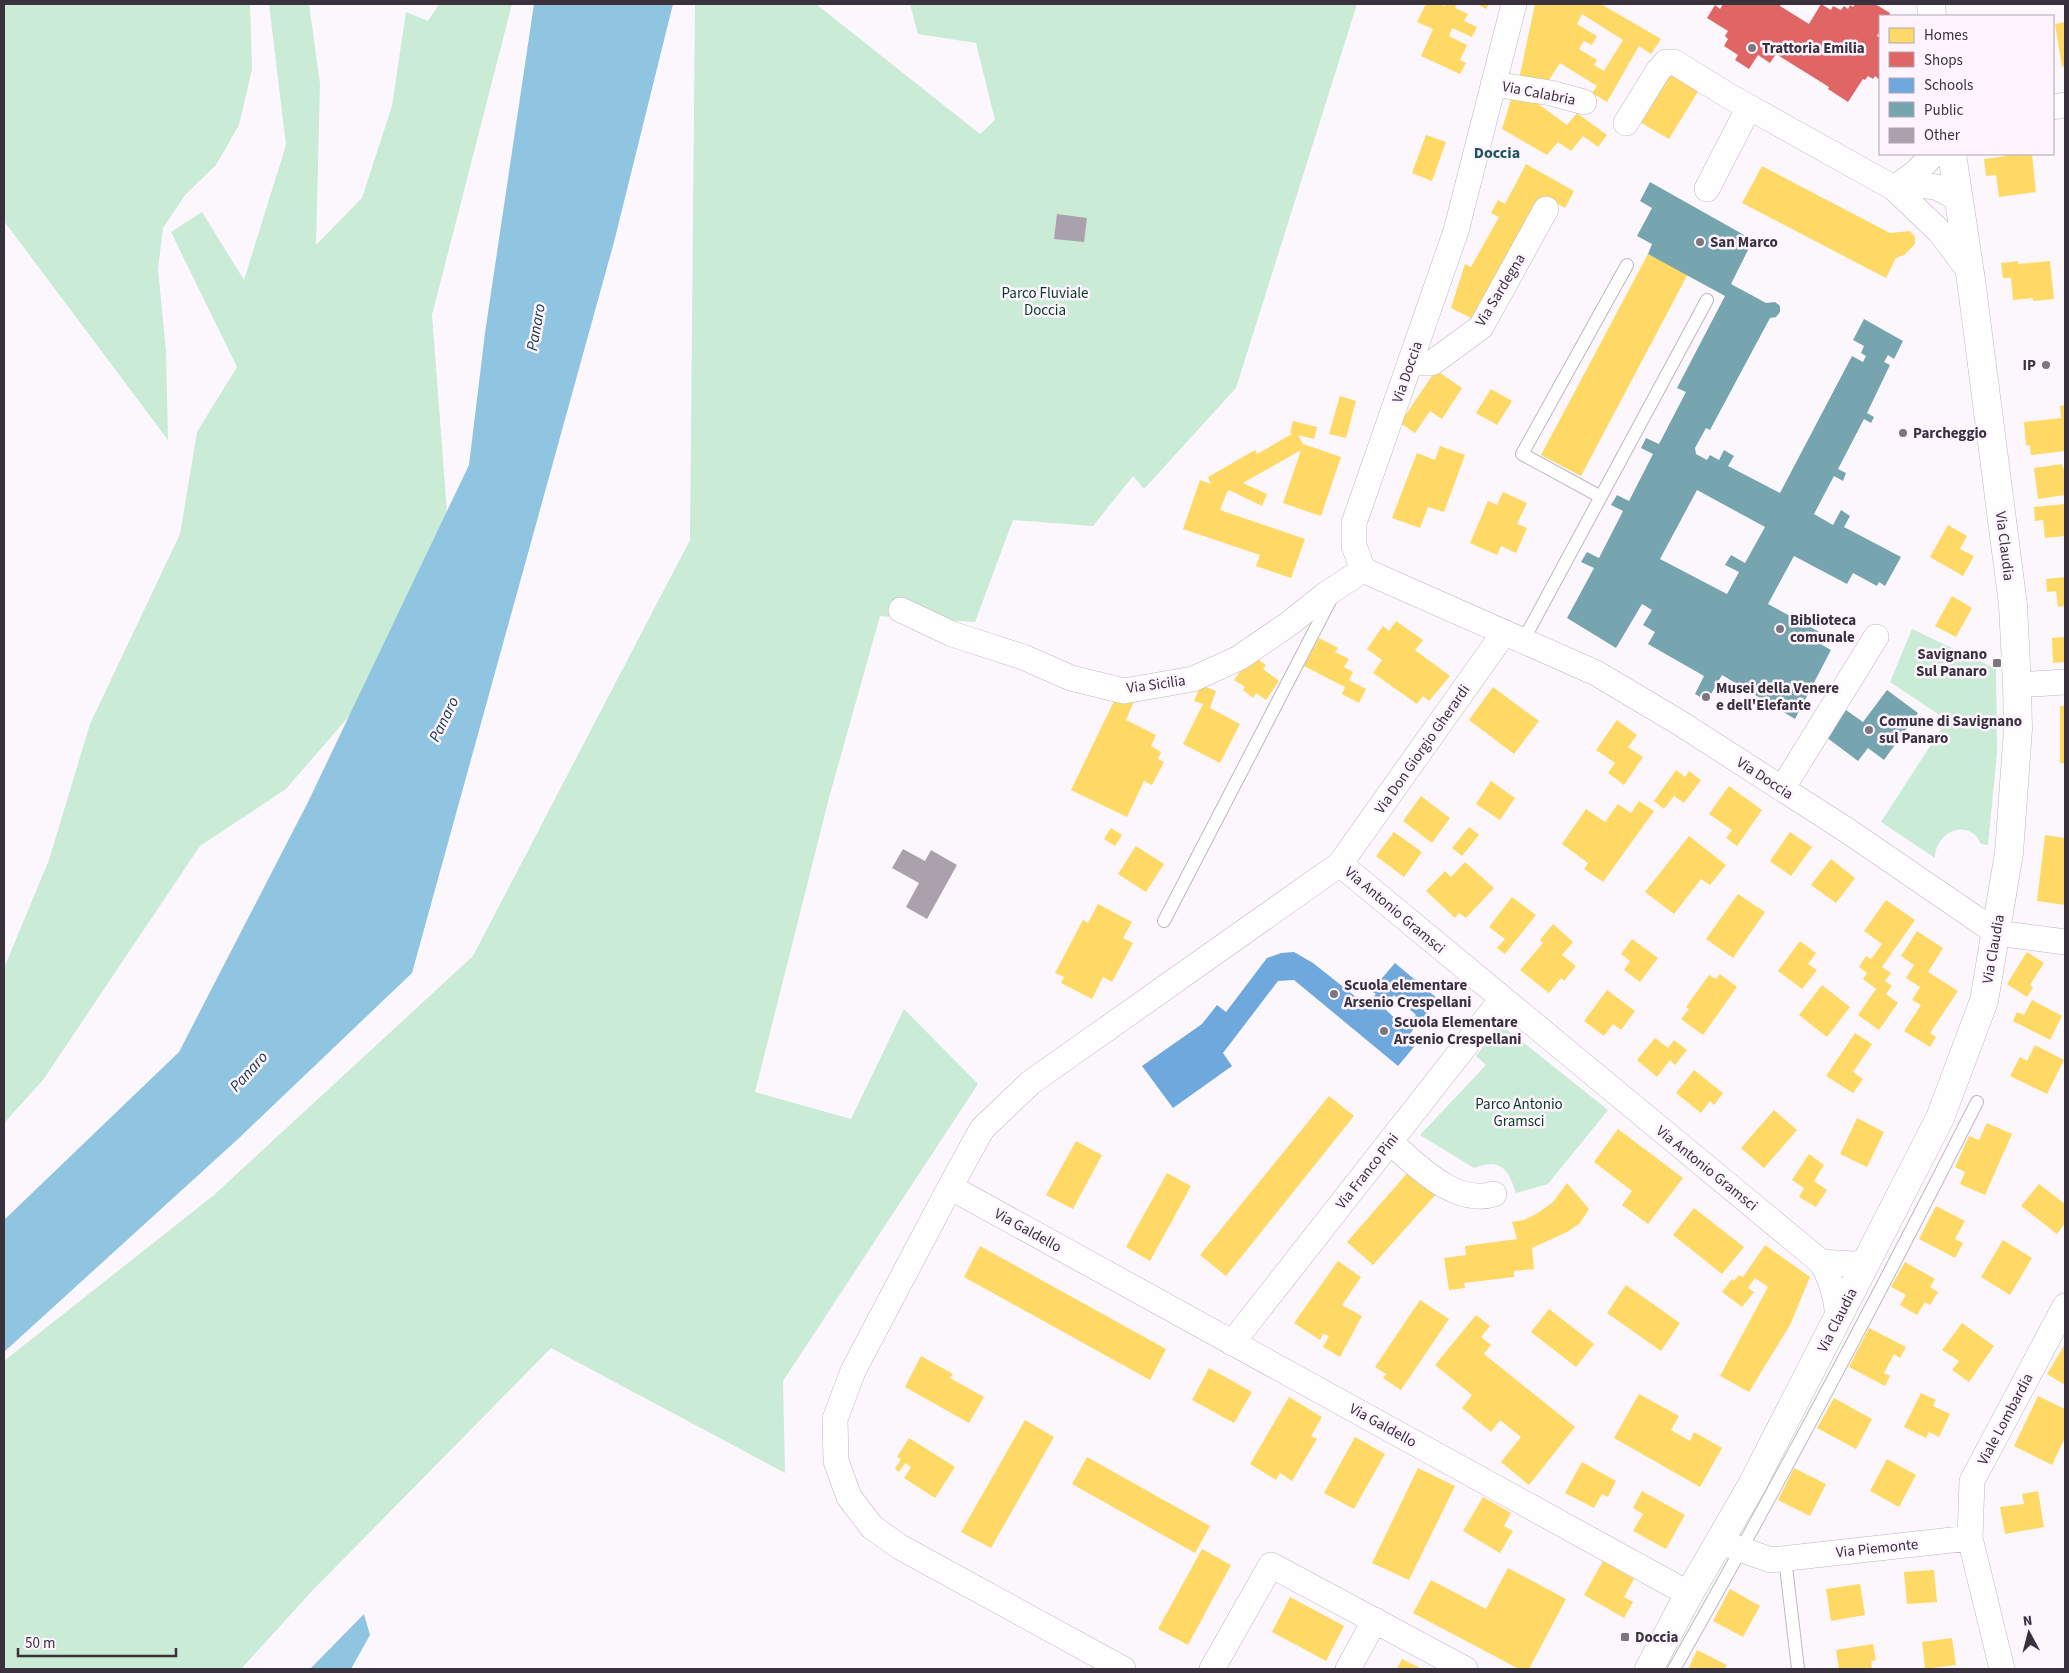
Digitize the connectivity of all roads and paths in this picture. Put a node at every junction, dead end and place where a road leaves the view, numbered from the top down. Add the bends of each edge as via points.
1 (1514, 4) edge
2 (1493, 84) junction
3 (1584, 102) dead end
4 (1749, 108) junction
5 (1626, 123) dead end
6 (1933, 155) edge
7 (1952, 155) edge
8 (1707, 189) dead end
9 (1903, 192) junction
10 (1959, 199) junction
11 (1546, 210) dead end
12 (1627, 265) dead end
13 (1970, 272) junction
14 (1707, 300) dead end
15 (1410, 363) junction
16 (1601, 497) junction
17 (1363, 570) junction
18 (1337, 587) junction
19 (900, 610) dead end
20 (1514, 637) junction
21 (1876, 637) dead end
22 (2065, 682) edge
23 (2033, 684) dead end
24 (1782, 789) junction
25 (1340, 864) junction
26 (1164, 921) dead end
27 (1997, 933) junction
28 (2065, 942) edge
29 (1502, 999) junction
30 (1976, 1102) dead end
31 (1390, 1142) junction
32 (1922, 1180) junction
33 (950, 1187) junction
34 (1494, 1194) dead end
35 (1821, 1262) junction
36 (1867, 1262) junction
37 (2065, 1306) edge
38 (1838, 1317) junction
39 (1232, 1342) junction
40 (1970, 1538) junction
41 (1731, 1546) junction
42 (1785, 1558) junction
43 (1689, 1594) junction
44 (1375, 1620) junction
45 (1123, 1669) edge
46 (1212, 1669) edge
47 (1348, 1669) edge
48 (1465, 1669) edge
49 (1649, 1669) edge
50 (1674, 1669) edge
51 (1798, 1669) edge
52 (2002, 1669) edge

1 - 2 street, Via Doccia
2 - 3 street, Via Calabria
2 - 15 street, Via Doccia via 1456,231
4 - 5 street via 1683,66 1666,62
4 - 8 street
4 - 9 street
6 - 9 street via 1915,173
7 - 10 main road, Via Claudia
9 - 10 street via 1925,209 1938,208
9 - 13 street via 1940,232
10 - 13 main road, Via Claudia
11 - 15 street, Via Sardegna via 1482,326 1432,363
12 - 16 lane via 1522,454
13 - 27 main road, Via Claudia via 2011,595 2017,684 2018,729 2008,853
14 - 16 lane
15 - 17 street, Via Doccia via 1354,523 1354,546
16 - 20 lane
17 - 18 street, Via Sicilia
17 - 20 street, Via Doccia
18 - 19 street, Via Sicilia via 1239,658 1193,679 1124,691 1071,678 1023,657 952,634
18 - 26 lane
20 - 24 street, Via Doccia via 1596,674
20 - 25 street, Via Don Giorgio Gherardi
21 - 24 street
22 - 23 street
24 - 27 street, Via Doccia
25 - 29 street, Via Antonio Gramsci
25 - 33 street, Via Antonio Gramsci via 1030,1083 982,1129
27 - 28 street
27 - 32 main road, Via Claudia via 1984,1001 1940,1118
29 - 31 street, Via Franco Pini
29 - 35 street, Via Antonio Gramsci
30 - 32 lane
31 - 34 street via 1448,1188 1468,1195 1484,1197
31 - 39 street, Via Franco Pini
32 - 36 main road, Via Claudia
32 - 41 lane
33 - 39 street, Via Galdello
33 - 45 street via 853,1371 835,1419 836,1461 849,1497 872,1527 900,1547
35 - 36 street
35 - 38 street via 1833,1286
36 - 38 main road, Via Claudia
37 - 40 street, Viale Lombardia via 1972,1481
38 - 41 main road, Via Claudia via 1752,1485
39 - 43 street, Via Galdello
40 - 42 street, Via Piemonte
40 - 52 street, Viale Lombardia
41 - 42 street, Via Piemonte via 1771,1560
41 - 43 main road, Via Claudia
41 - 50 lane
42 - 51 lane
43 - 49 main road, Via Claudia
44 - 46 street via 1271,1565
44 - 47 street
44 - 48 street

